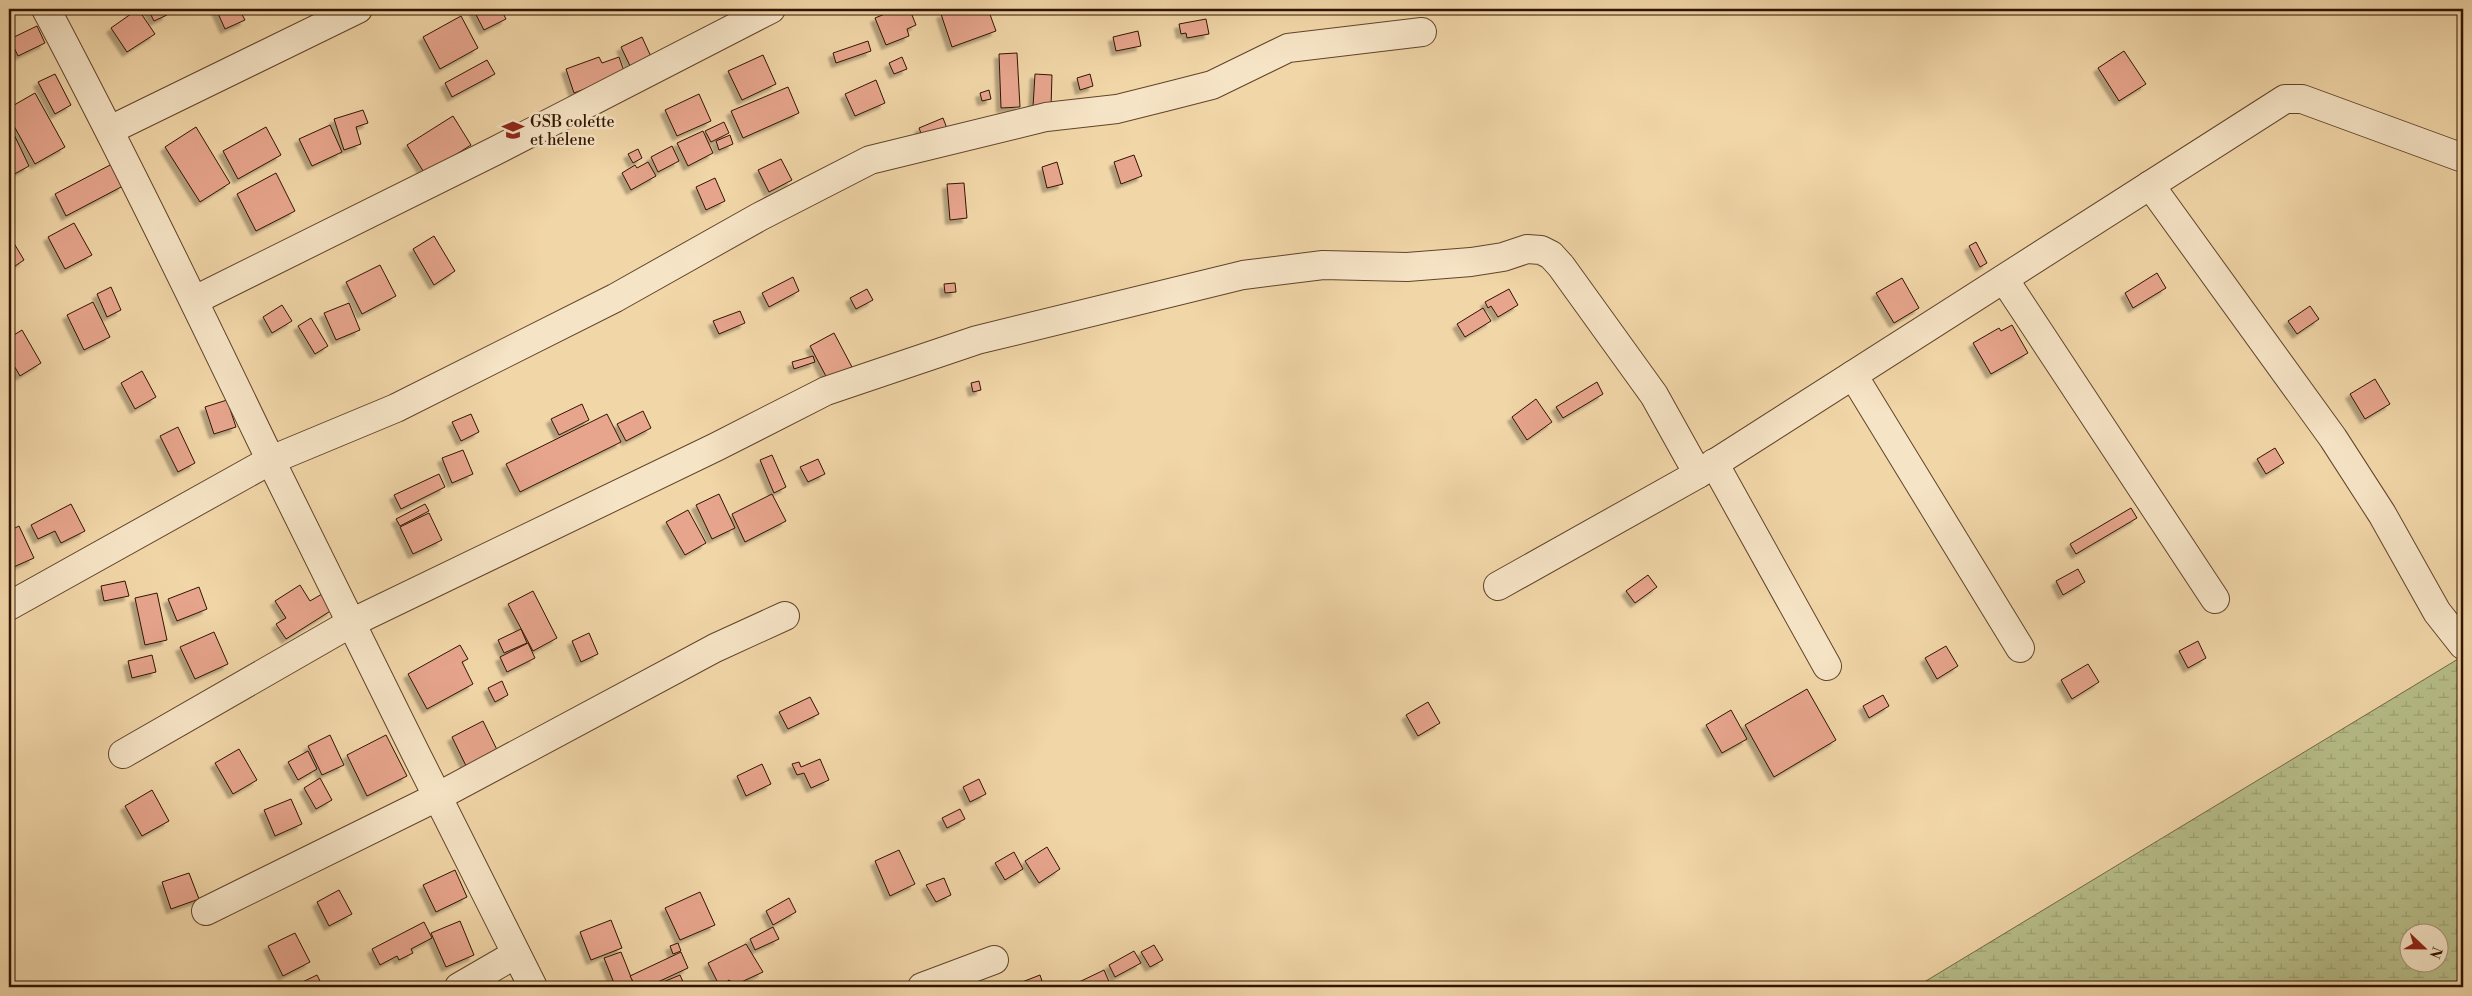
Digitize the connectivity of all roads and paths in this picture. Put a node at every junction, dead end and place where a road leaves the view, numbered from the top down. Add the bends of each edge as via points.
1 (46, 9) edge
2 (358, 9) edge
3 (771, 9) edge
4 (1422, 32) dead end
5 (110, 130) junction
6 (2463, 158) edge
7 (2150, 185) junction
8 (2004, 279) junction
9 (195, 300) junction
10 (1853, 375) junction
11 (271, 460) junction
12 (1706, 469) junction
13 (1498, 586) dead end
14 (2215, 599) dead end
15 (9, 606) edge
16 (785, 616) dead end
17 (351, 623) junction
18 (2463, 645) edge
19 (2020, 648) dead end
20 (1827, 666) dead end
21 (123, 754) dead end
22 (438, 797) junction
23 (206, 911) dead end
24 (516, 954) junction
25 (994, 960) dead end
26 (459, 987) edge
27 (533, 987) edge
28 (922, 987) edge

1 - 5 street
2 - 5 street
3 - 9 street
4 - 11 street via 1288,48 1212,85 1117,109 1046,117 870,160 758,216 615,298 414,400
5 - 9 street
6 - 7 street via 2302,99 2286,99
7 - 8 street
7 - 18 street via 2333,438 2382,514 2437,612
8 - 10 street
8 - 14 street
9 - 11 street
10 - 12 street
10 - 19 street
11 - 15 street
11 - 17 street
12 - 13 street
12 - 17 street via 1551,255 1527,249 1471,262 1407,267 1323,265 1243,275 977,340 826,390 716,447
12 - 20 street
16 - 22 street via 715,648
17 - 21 street
17 - 22 street
22 - 23 street
22 - 24 street
24 - 26 street
24 - 27 street
25 - 28 street

